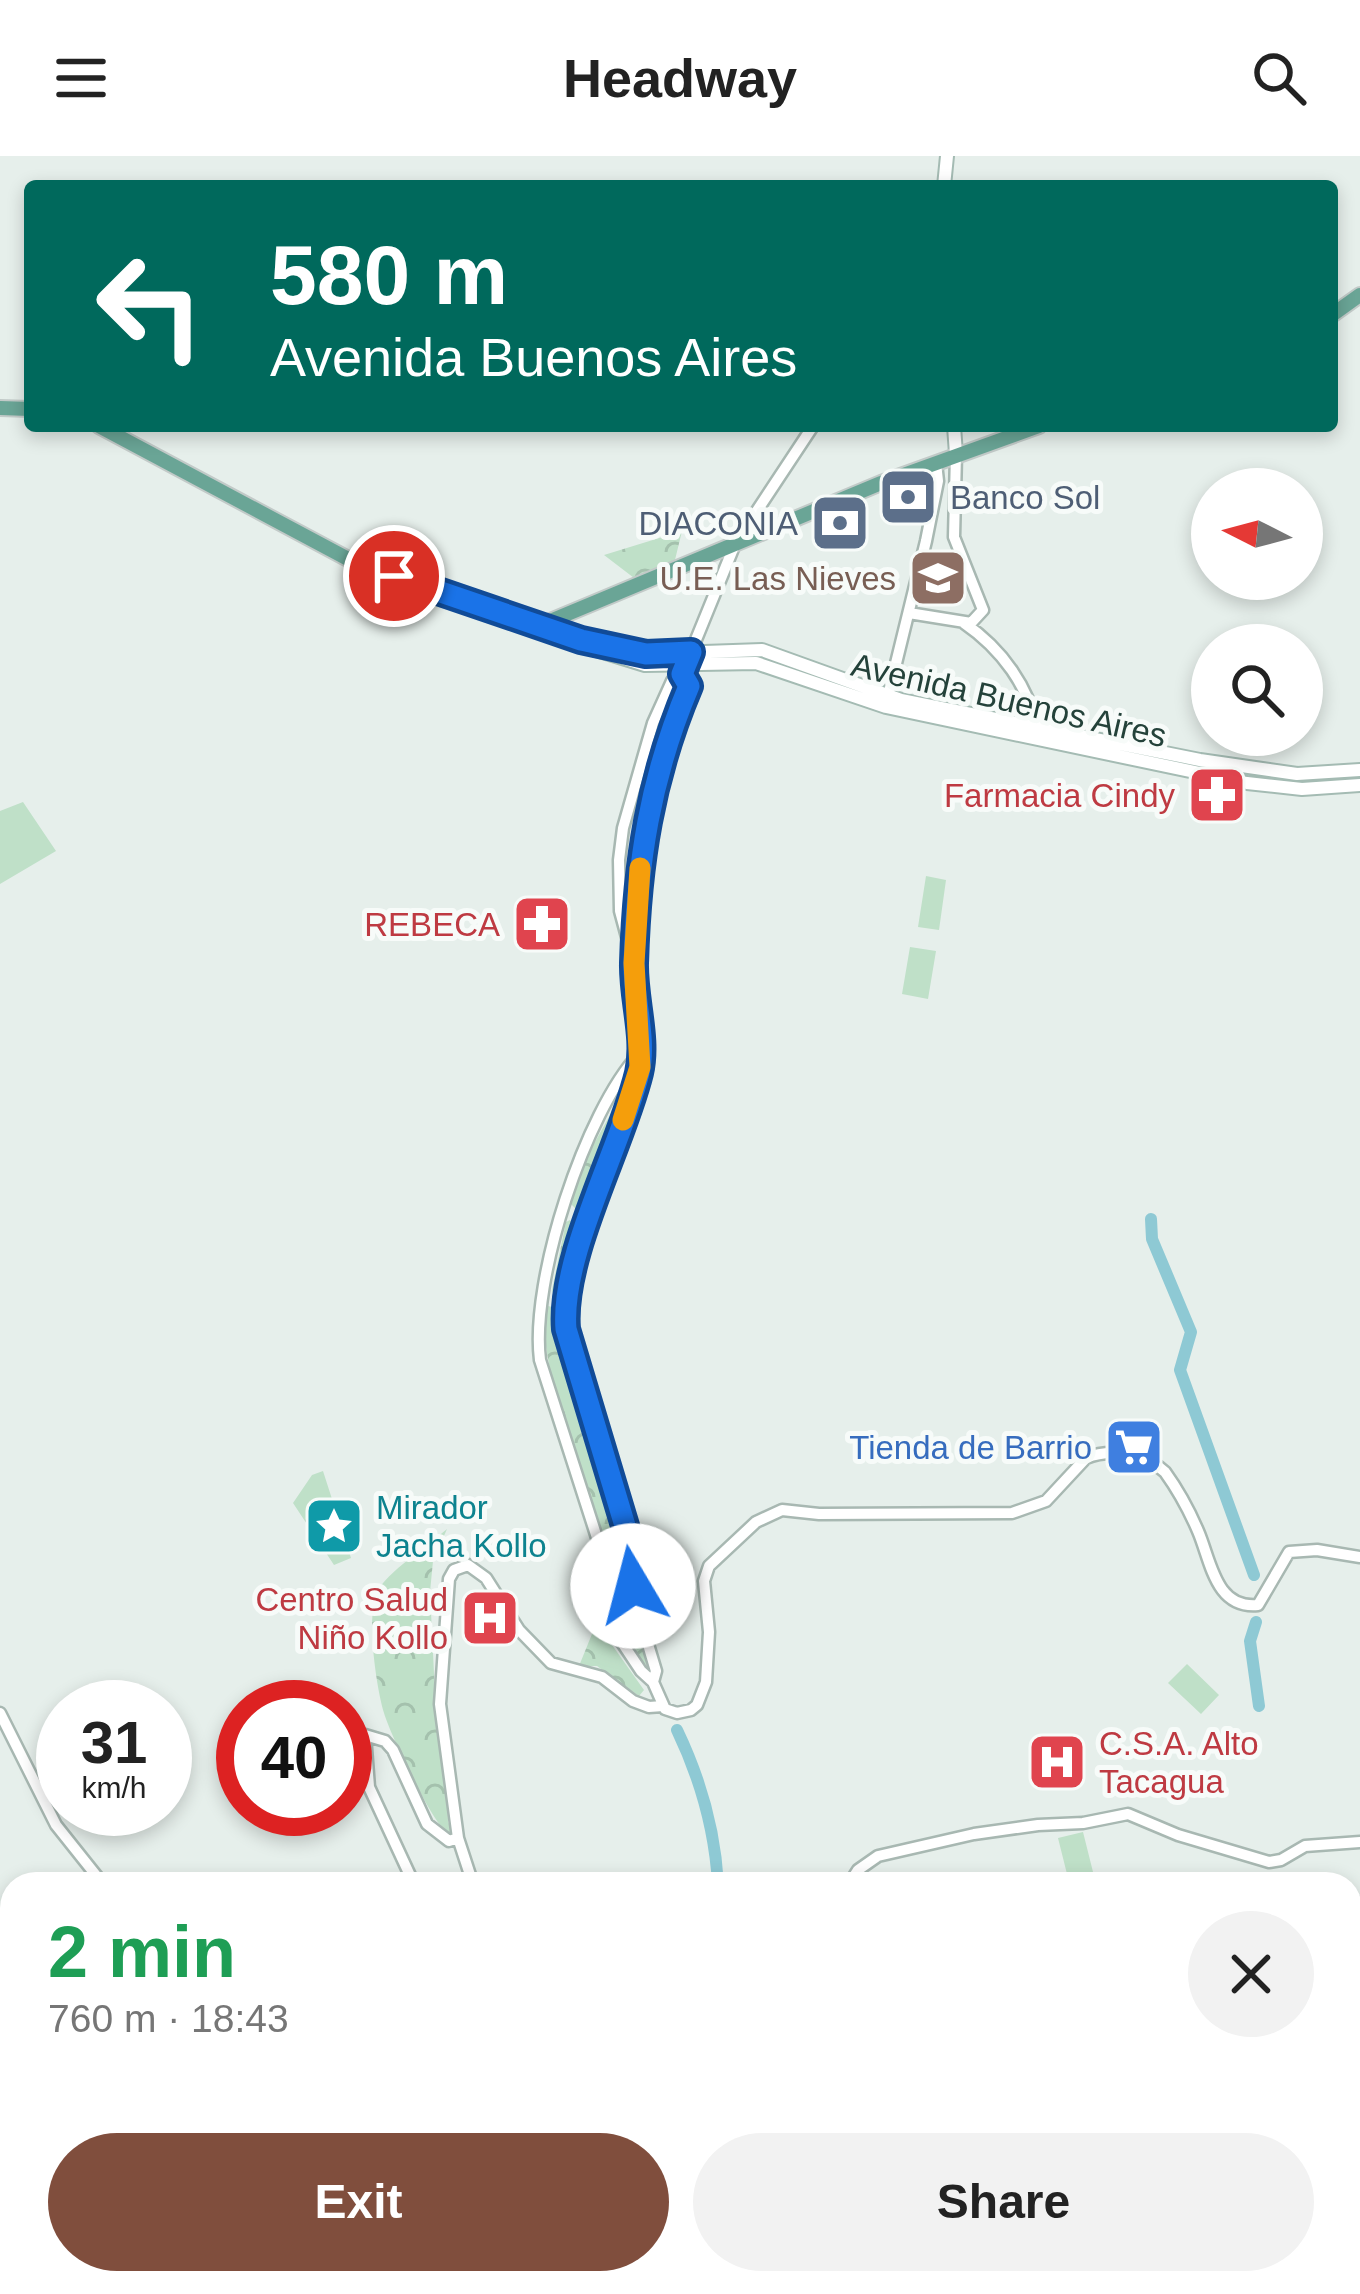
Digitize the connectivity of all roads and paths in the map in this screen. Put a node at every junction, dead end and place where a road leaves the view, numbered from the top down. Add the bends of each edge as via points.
1 (109, 432) edge
2 (809, 432) edge
3 (954, 432) edge
4 (1021, 432) edge
5 (956, 454) junction
6 (937, 463) junction
7 (735, 544) junction
8 (909, 613) junction
9 (964, 623) junction
10 (536, 627) junction
11 (686, 664) junction
12 (887, 702) junction
13 (653, 723) junction
14 (671, 728) junction
15 (1039, 734) junction
16 (642, 760) junction
17 (659, 765) junction
18 (1360, 770) edge
19 (1360, 785) edge
20 (631, 799) junction
21 (650, 802) junction
22 (634, 963) junction
23 (639, 1054) junction
24 (561, 1211) junction
25 (588, 1223) junction
26 (542, 1300) junction
27 (566, 1305) junction
28 (1360, 1557) edge
29 (652, 1682) junction
30 (663, 1706) junction
31 (0, 1713) edge
32 (458, 1838) junction
33 (1360, 1842) edge
34 (94, 1872) edge
35 (408, 1872) edge
36 (469, 1872) edge
37 (857, 1872) edge

1 - 10 main road, Avenida Buenos Aires via 350,560
2 - 7 street
3 - 5 main road
4 - 5 main road
5 - 6 main road
5 - 9 street via 954,536 983,610
6 - 7 main road
6 - 8 street
7 - 10 main road
7 - 11 street
8 - 9 street
8 - 12 street
9 - 15 street via 1013,672
10 - 11 main road, Avenida Buenos Aires via 645,665
11 - 12 main road, Avenida Buenos Aires via 756,663
11 - 13 street
11 - 14 street via 689,686
12 - 15 main road, Avenida Buenos Aires
13 - 14 street
13 - 16 street
14 - 17 street
15 - 18 main road, Avenida Buenos Aires via 1267,771
15 - 19 main road, Avenida Buenos Aires via 1247,783
16 - 17 street
16 - 20 street
17 - 21 street
20 - 21 street
20 - 22 street via 619,884
21 - 22 street
22 - 23 street
23 - 24 street via 580,1158
23 - 25 street
24 - 25 street
24 - 26 street
25 - 27 street
26 - 27 street
26 - 29 street via 540,1360 599,1544 604,1608
27 - 29 street via 566,1329 626,1529
28 - 30 street via 1289,1552 1258,1605 1240,1605 1215,1580 1166,1472 1120,1454 1086,1458 1046,1501 1012,1513 782,1510 751,1525 709,1566 704,1693 683,1713
29 - 30 street
30 - 32 street via 633,1701 602,1677 551,1663 481,1572 459,1566 449,1579 440,1704
31 - 34 street via 56,1825
32 - 35 street via 449,1841 427,1824 393,1750 365,1735 369,1786
32 - 36 street
33 - 37 street via 1305,1846 1269,1862 1128,1814 974,1834 878,1856

